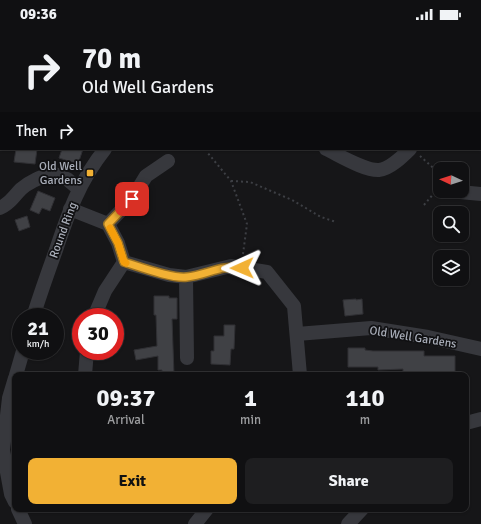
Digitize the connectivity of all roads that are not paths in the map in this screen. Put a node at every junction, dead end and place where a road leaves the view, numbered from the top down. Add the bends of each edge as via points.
1 (104, 150) edge
2 (328, 150) edge
3 (414, 152) edge
4 (168, 161) dead end
5 (79, 189) junction
6 (469, 193) edge
7 (481, 194) edge
8 (0, 208) edge
9 (70, 209) junction
10 (108, 224) junction
11 (124, 262) junction
12 (186, 278) junction
13 (36, 308) edge
14 (98, 308) edge
15 (297, 334) junction
16 (481, 349) edge
17 (187, 358) dead end
18 (20, 360) edge
19 (87, 360) edge
20 (17, 372) edge
21 (86, 372) edge
22 (300, 372) edge
23 (12, 388) edge
24 (481, 419) edge
25 (469, 422) edge
26 (3, 468) edge
27 (12, 496) edge
28 (19, 512) edge
29 (205, 512) edge
30 (359, 512) edge
31 (25, 524) edge
32 (195, 524) edge
33 (348, 524) edge

1 - 5 street, Round Ring via 92,165
2 - 3 street via 369,169 379,170
4 - 10 street via 146,176 132,199
5 - 8 street via 67,179 52,173 35,179 8,204
5 - 9 street, Round Ring
6 - 7 street
9 - 10 street
9 - 13 street, Round Ring
10 - 11 street
11 - 12 street
11 - 14 street via 105,291
12 - 15 street via 231,266 267,272 294,306
12 - 17 street
15 - 16 street, Old Well Gardens via 371,328
15 - 22 street
18 - 20 street
19 - 21 street
23 - 26 street via 3,450
24 - 25 street
26 - 27 street
28 - 31 street
29 - 32 street
30 - 33 street

